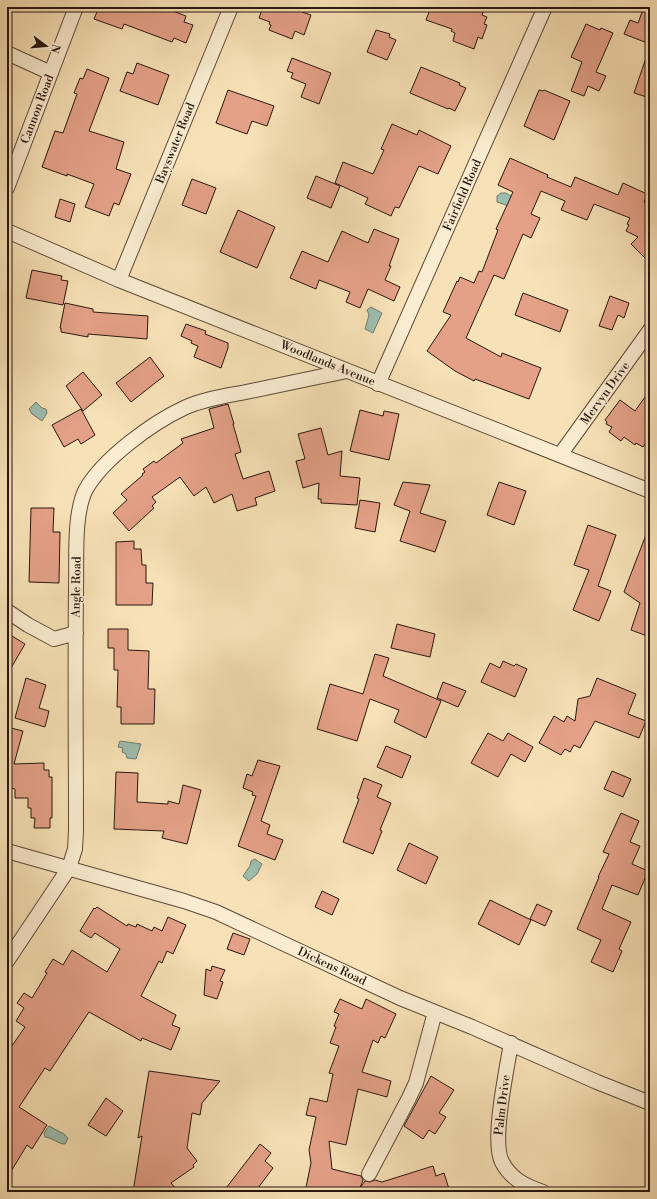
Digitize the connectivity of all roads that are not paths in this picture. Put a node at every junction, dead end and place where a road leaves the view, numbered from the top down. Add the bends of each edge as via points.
1 (76, 7) edge
2 (231, 7) edge
3 (545, 7) edge
4 (7, 53) edge
5 (51, 73) junction
6 (7, 188) edge
7 (8, 233) edge
8 (119, 280) junction
9 (650, 330) edge
10 (347, 370) junction
11 (378, 384) junction
12 (560, 455) junction
13 (650, 491) edge
14 (7, 611) edge
15 (76, 633) junction
16 (7, 851) edge
17 (69, 868) junction
18 (7, 961) edge
19 (435, 1012) junction
20 (511, 1043) junction
21 (650, 1103) edge
22 (369, 1174) dead end
23 (543, 1192) edge

1 - 5 street, Cannon Road
2 - 8 street, Bayswater Road
3 - 11 street, Fairfield Road
4 - 5 street
5 - 6 street, Cannon Road
7 - 8 street, Woodlands Avenue
8 - 10 street, Woodlands Avenue
9 - 12 street, Mervyn Drive
10 - 11 street, Woodlands Avenue
10 - 15 street, Angle Road via 213,399 186,408 157,423 116,455 96,475 86,490 79,508
11 - 12 street, Woodlands Avenue
12 - 13 street, Woodlands Avenue
14 - 15 street via 28,626 54,639
15 - 17 street, Angle Road via 76,831 75,849
16 - 17 street, Dickens Road
17 - 18 street, Angle Road
17 - 19 street, Dickens Road via 216,912
19 - 20 street, Dickens Road
19 - 22 street via 416,1083
20 - 21 street, Dickens Road
20 - 23 street, Palm Drive via 498,1139 501,1160 511,1175 528,1187

